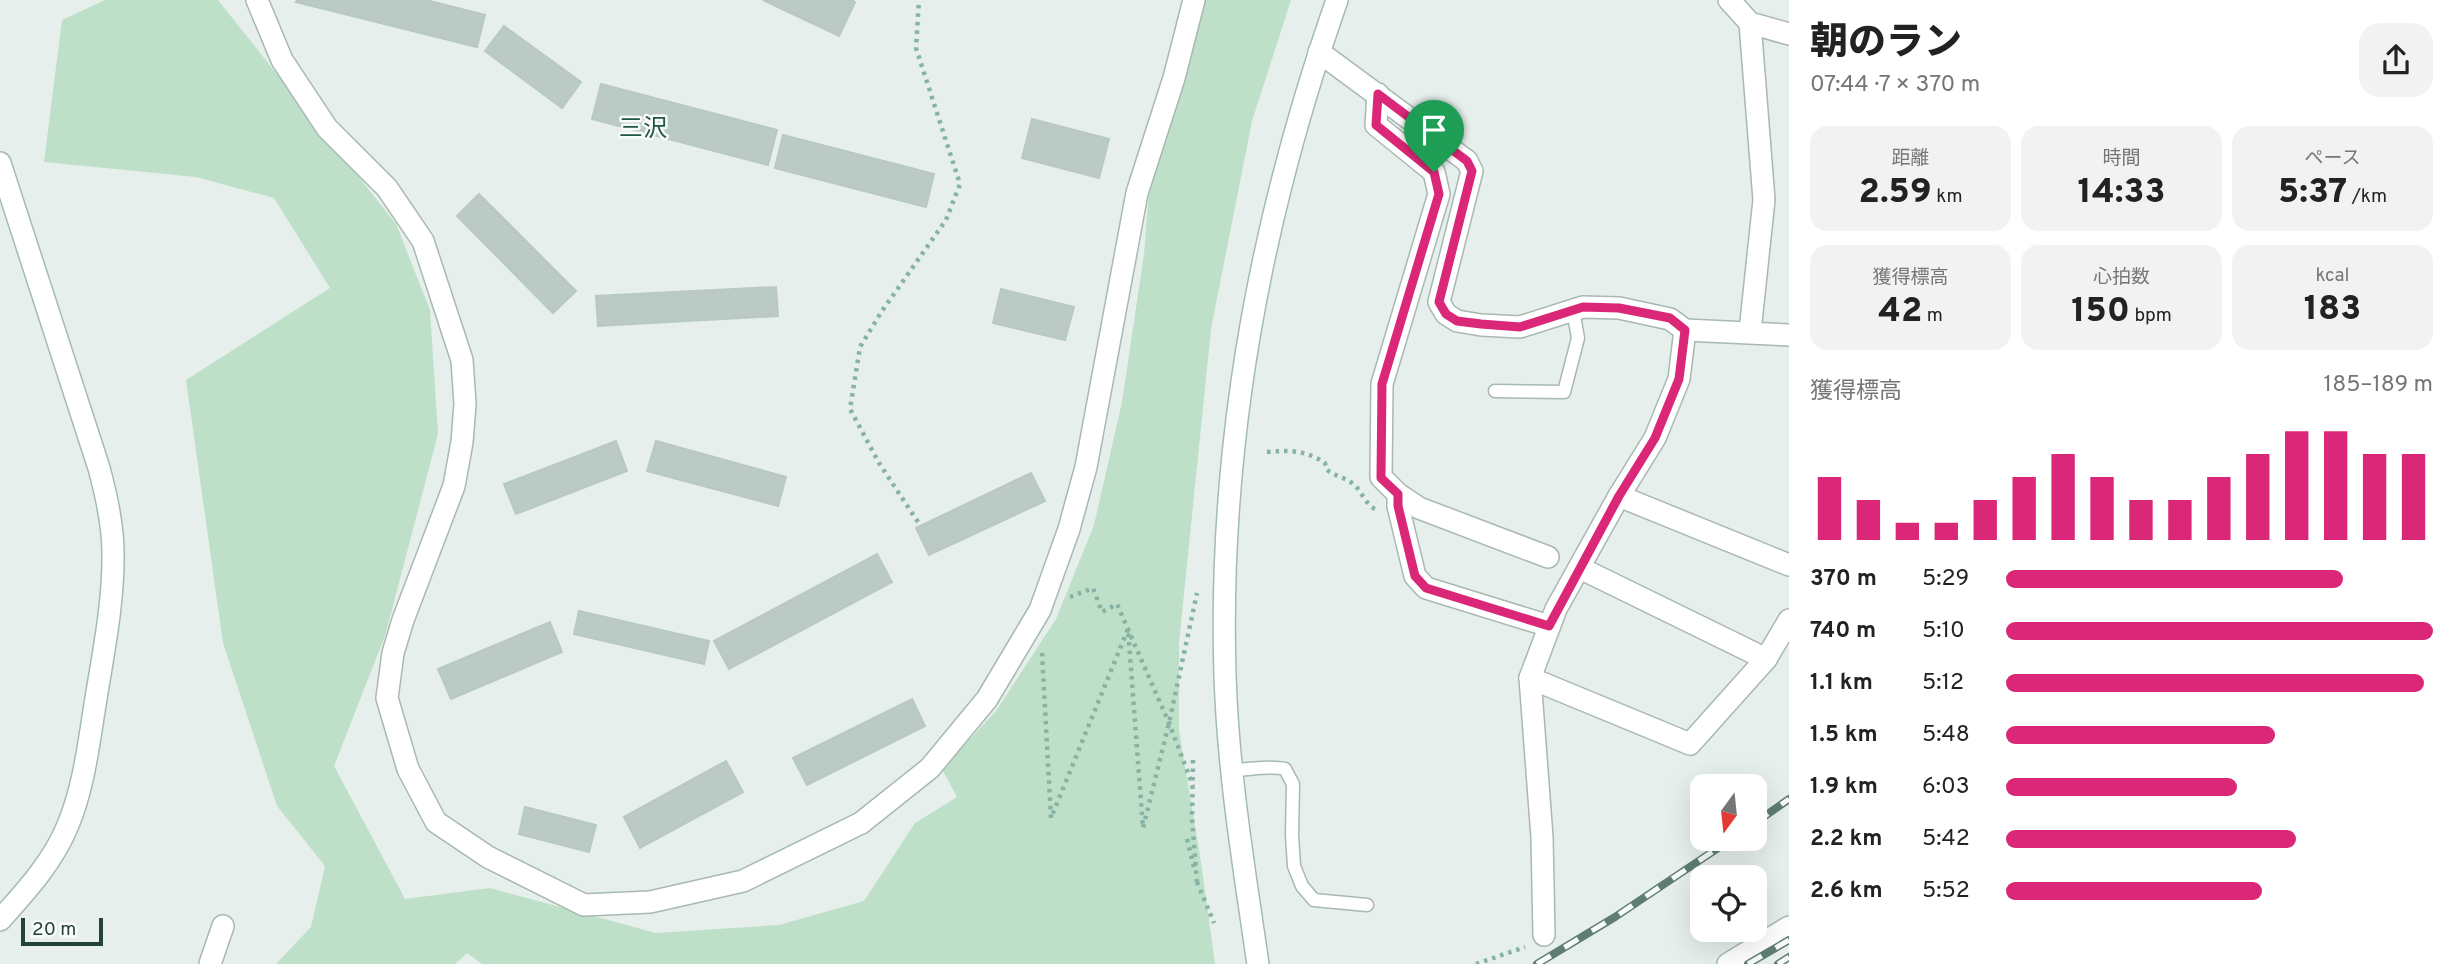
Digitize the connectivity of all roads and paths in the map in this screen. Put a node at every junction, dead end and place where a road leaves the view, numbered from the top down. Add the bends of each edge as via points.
1 (257, 0) edge
2 (919, 0) edge
3 (1194, 0) edge
4 (1337, 0) edge
5 (1729, 0) edge
6 (1750, 23) junction
7 (1789, 34) edge
8 (1319, 52) junction
9 (1378, 94) junction
10 (0, 163) edge
11 (1573, 310) junction
12 (1685, 330) junction
13 (1750, 331) junction
14 (1789, 335) edge
15 (1496, 391) dead end
16 (1267, 452) dead end
17 (1619, 496) junction
18 (1398, 500) junction
19 (918, 522) dead end
20 (1548, 557) dead end
21 (1789, 565) edge
22 (1580, 568) junction
23 (1197, 593) dead end
24 (1040, 610) junction
25 (1789, 621) edge
26 (1549, 626) junction
27 (1128, 629) junction
28 (1042, 652) dead end
29 (1766, 659) junction
30 (1530, 678) junction
31 (1169, 723) junction
32 (1193, 760) dead end
33 (1232, 770) junction
34 (1193, 786) junction
35 (1187, 839) dead end
36 (1197, 883) junction
37 (1367, 905) dead end
38 (0, 920) edge
39 (1214, 923) dead end
40 (223, 926) dead end
41 (1789, 927) edge
42 (1544, 935) joint
43 (210, 964) edge
44 (1258, 964) edge
45 (1476, 964) edge
46 (1728, 964) edge

1 - 24 street via 282,60 327,128 387,188 423,241 462,360 463,442 454,486 403,620 387,698 408,769 436,822 488,857 584,905 650,902 743,881 861,822 930,768 987,699
2 - 19 path via 916,48 960,184 946,220 860,347 850,408
3 - 24 street via 1137,193 1086,467
4 - 8 street
5 - 6 street
6 - 7 street
6 - 13 street via 1764,200
8 - 9 street
8 - 33 street via 1263,265 1240,393 1224,592
9 - 11 street via 1467,161 1472,171 1439,302 1446,314 1457,321 1520,327
9 - 18 street via 1376,125 1434,172 1439,194 1382,384 1381,478
10 - 38 street via 99,468 113,549 100,673 79,791 51,858
11 - 12 street via 1619,308 1670,318
11 - 15 lane via 1577,338 1564,392
12 - 13 street
12 - 17 street via 1679,379 1655,438
13 - 14 street
16 - 18 path via 1292,450 1314,455 1385,513
17 - 21 street
17 - 22 street
18 - 20 street
18 - 26 street via 1415,576 1426,588
22 - 26 street
22 - 29 street
23 - 31 path
24 - 27 path via 1093,588 1102,612 1117,604
25 - 29 street
26 - 30 street
27 - 28 path via 1051,818
27 - 31 path
27 - 31 path via 1143,828
29 - 30 street via 1690,744
30 - 42 street
31 - 34 path
32 - 34 path
33 - 37 lane via 1285,769 1293,784 1294,866 1302,886 1314,900
33 - 44 street
34 - 36 path
35 - 36 path
36 - 39 path
40 - 43 street
41 - 46 street
42 - 45 path

